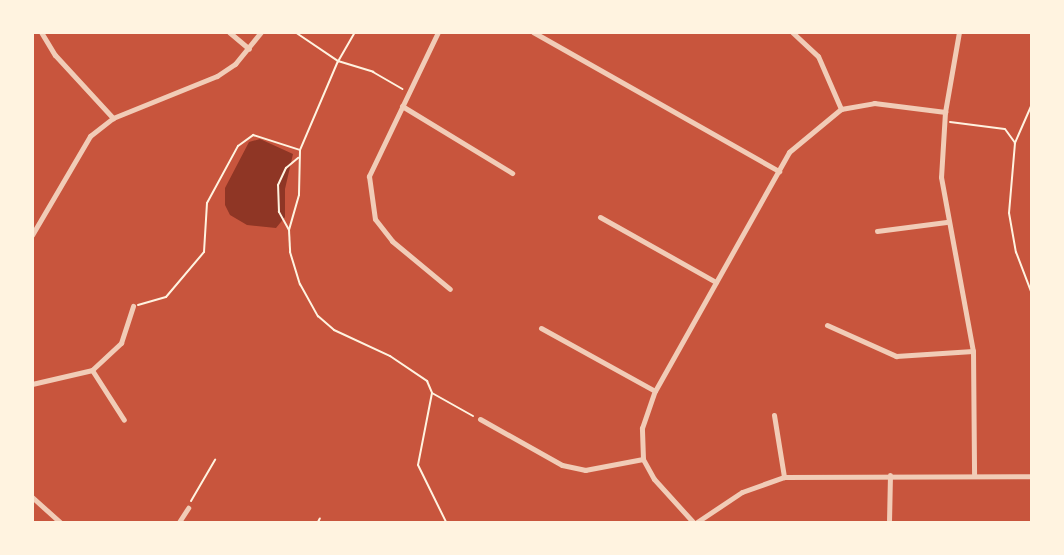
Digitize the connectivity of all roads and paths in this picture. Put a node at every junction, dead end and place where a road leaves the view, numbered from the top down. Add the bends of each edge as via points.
1 (41, 32) edge
2 (229, 32) edge
3 (261, 32) edge
4 (295, 32) edge
5 (356, 32) edge
6 (438, 32) edge
7 (532, 32) edge
8 (792, 32) edge
9 (959, 32) edge
10 (248, 49) junction
11 (340, 62) junction
12 (409, 92) junction
13 (1032, 104) edge
14 (402, 106) junction
15 (841, 110) junction
16 (946, 112) junction
17 (113, 118) junction
18 (945, 122) junction
19 (1015, 143) junction
20 (300, 150) junction
21 (298, 158) junction
22 (779, 171) junction
23 (512, 173) dead end
24 (600, 217) dead end
25 (946, 222) junction
26 (290, 230) junction
27 (877, 231) dead end
28 (32, 235) edge
29 (716, 282) junction
30 (450, 289) dead end
31 (1032, 294) edge
32 (134, 306) joint
33 (827, 324) dead end
34 (541, 328) dead end
35 (973, 350) junction
36 (92, 370) junction
37 (32, 384) edge
38 (655, 391) junction
39 (432, 393) junction
40 (774, 414) dead end
41 (480, 419) joint
42 (124, 420) dead end
43 (643, 458) junction
44 (215, 460) dead end
45 (890, 475) junction
46 (974, 475) junction
47 (1032, 476) edge
48 (784, 477) junction
49 (32, 497) edge
50 (188, 508) joint
51 (320, 518) dead end
52 (60, 522) edge
53 (179, 522) edge
54 (318, 522) edge
55 (446, 522) edge
56 (693, 522) edge
57 (697, 522) edge
58 (888, 522) edge

1 - 17 street via 54,55
2 - 10 street
3 - 10 street
4 - 11 path
5 - 11 path
6 - 12 street
7 - 22 street
8 - 15 street via 818,56
9 - 16 street
10 - 17 street via 216,76
11 - 12 path via 373,72
11 - 20 path
12 - 14 street
13 - 19 path
14 - 23 street
14 - 30 street via 369,176 375,219 392,241
15 - 16 street via 874,103
15 - 22 street via 803,136
16 - 18 street
17 - 28 street via 77,153
18 - 19 path via 1005,129
18 - 25 street via 941,177
19 - 31 path via 1010,213 1016,252
20 - 21 path
20 - 32 path via 253,135 238,146 207,203 204,252 166,297
21 - 26 path via 299,196
21 - 26 path via 286,168 278,185 279,212
22 - 29 street
24 - 29 street
25 - 27 street
25 - 35 street
26 - 39 path via 300,284 318,316 334,330 390,356 427,381
29 - 38 street
32 - 36 street via 121,342
33 - 35 street via 896,356
34 - 38 street
35 - 46 street
36 - 37 street
36 - 42 street
38 - 43 street via 642,428
39 - 41 path
39 - 55 path via 418,465
40 - 48 street
41 - 43 street via 562,465 585,470
43 - 56 street via 654,479
44 - 50 path
45 - 46 street
45 - 48 street
45 - 58 street
46 - 47 street
48 - 57 street via 742,492
49 - 52 street
50 - 53 street
51 - 54 path

